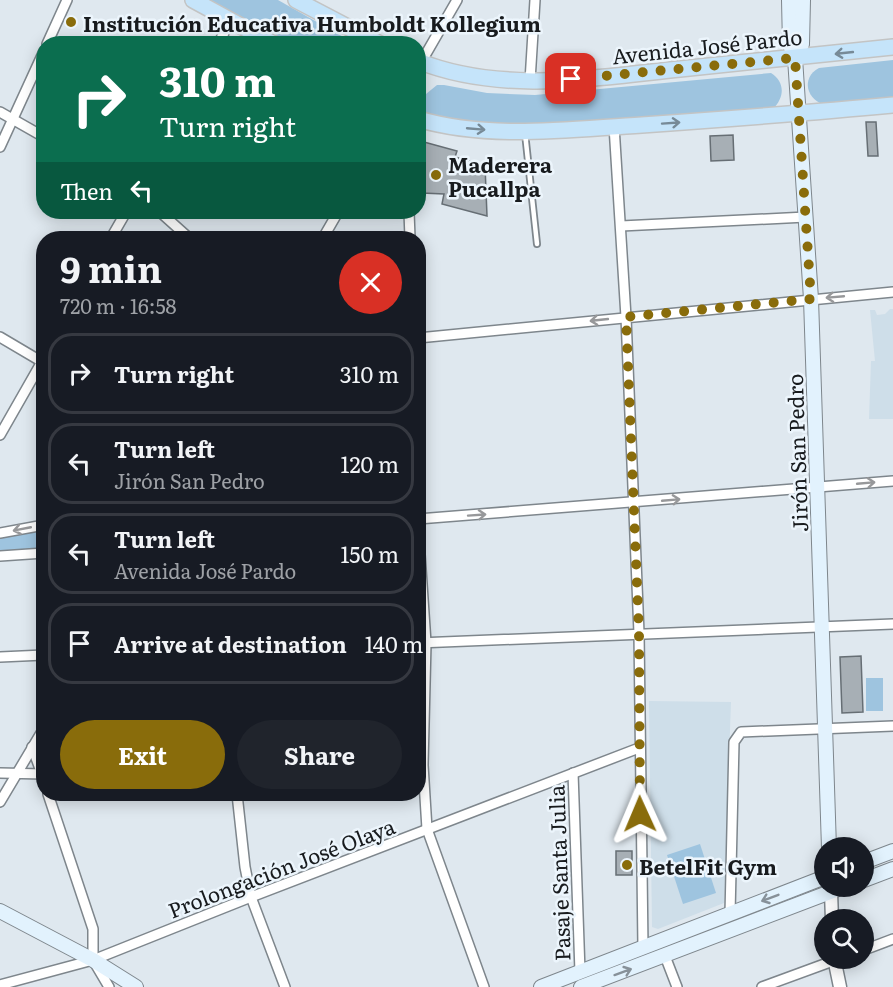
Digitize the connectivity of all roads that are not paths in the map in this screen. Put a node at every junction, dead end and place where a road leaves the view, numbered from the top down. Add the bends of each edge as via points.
1 (67, 0) edge
2 (193, 0) edge
3 (296, 0) edge
4 (457, 0) edge
5 (535, 0) edge
6 (789, 0) edge
7 (803, 0) edge
8 (231, 20) junction
9 (51, 36) edge
10 (222, 36) edge
11 (260, 36) edge
12 (366, 36) edge
13 (893, 47) edge
14 (426, 51) edge
15 (795, 58) junction
16 (426, 65) edge
17 (36, 69) edge
18 (530, 81) junction
19 (893, 105) edge
20 (0, 112) edge
21 (798, 114) junction
22 (13, 119) junction
23 (426, 121) edge
24 (614, 126) junction
25 (525, 131) junction
26 (36, 132) edge
27 (0, 147) edge
28 (806, 217) junction
29 (168, 219) edge
30 (621, 226) junction
31 (181, 231) edge
32 (537, 244) dead end
33 (893, 292) edge
34 (811, 299) junction
35 (626, 317) junction
36 (0, 337) edge
37 (426, 337) edge
38 (36, 357) edge
39 (36, 373) edge
40 (0, 435) edge
41 (893, 481) edge
42 (818, 487) junction
43 (632, 503) junction
44 (426, 518) edge
45 (36, 526) edge
46 (0, 533) edge
47 (36, 554) edge
48 (0, 556) edge
49 (893, 624) edge
50 (823, 626) junction
51 (639, 633) junction
52 (426, 643) edge
53 (36, 655) edge
54 (0, 657) edge
55 (893, 726) edge
56 (826, 730) junction
57 (36, 741) edge
58 (32, 747) junction
59 (639, 748) junction
60 (36, 758) edge
61 (0, 773) edge
62 (16, 773) junction
63 (573, 773) junction
64 (36, 775) edge
65 (50, 801) edge
66 (238, 801) edge
67 (424, 801) edge
68 (0, 802) edge
69 (427, 829) junction
70 (829, 837) edge
71 (893, 851) edge
72 (874, 858) edge
73 (893, 869) edge
74 (874, 876) edge
75 (814, 881) edge
76 (814, 896) edge
77 (251, 897) junction
78 (0, 911) edge
79 (730, 914) junction
80 (893, 939) edge
81 (874, 946) edge
82 (643, 948) junction
83 (665, 956) junction
84 (93, 960) junction
85 (814, 968) edge
86 (838, 969) edge
87 (580, 972) junction
88 (0, 985) edge
89 (109, 987) edge
90 (136, 987) edge
91 (285, 987) edge
92 (484, 987) edge
93 (541, 987) edge
94 (581, 987) edge
95 (676, 987) edge
96 (762, 987) edge
97 (840, 987) edge

1 - 9 street
2 - 8 main road
3 - 12 main road
4 - 14 street
5 - 18 street
6 - 15 main road, Jirón San Pedro via 790,45
7 - 15 main road, Jirón San Pedro via 802,44
8 - 10 street
8 - 11 main road
13 -> 15 main road, Avenida José Pardo
15 - 18 main road, Avenida José Pardo
15 - 21 main road, Jirón San Pedro
16 - 18 main road, Avenida José Pardo via 491,79
17 - 22 street
19 - 21 main road
20 - 22 street
24 -> 21 main road
21 - 28 main road, Jirón San Pedro
22 - 26 street
22 - 27 street
23 -> 25 main road via 470,129
24 - 25 main road
24 - 30 street
25 - 32 lane
28 - 30 street
28 - 34 main road, Jirón San Pedro
29 - 31 street
30 - 35 street
33 -> 34 street
34 - 35 street
34 - 42 main road, Jirón San Pedro
35 -> 37 street
35 - 43 street
36 - 38 street
39 - 40 street
42 -> 41 street
43 -> 42 street
42 - 50 main road, Jirón San Pedro
44 -> 43 street
43 - 51 street
45 -> 46 street
47 - 48 street
49 - 50 street
50 - 51 street
50 - 56 main road, Jirón San Pedro
51 - 52 street
51 - 59 street
53 - 54 street
55 - 56 street
56 - 70 main road, Jirón San Pedro
56 - 79 street via 741,732 736,736
57 - 58 street
58 - 60 street
58 - 62 street
59 - 63 street, Prolongación José Olaya
59 - 82 street
61 - 62 street
62 - 64 street
62 - 68 street
63 - 69 street, Prolongación José Olaya
63 - 87 street, Pasaje Santa Julia
65 - 84 street via 93,929
66 - 77 street
67 - 69 street
69 - 77 street, Prolongación José Olaya
69 - 92 street
71 - 72 main road
73 - 74 main road
75 -> 79 main road
76 - 83 main road
77 - 84 street, Prolongación José Olaya
77 - 91 street
78 - 84 main road
79 - 82 main road
80 - 81 street
82 - 87 main road
94 -> 83 main road
83 - 95 street
84 - 88 street, Prolongación José Olaya
84 - 89 street
84 - 90 main road
85 - 96 street
86 - 97 street
87 - 93 main road

